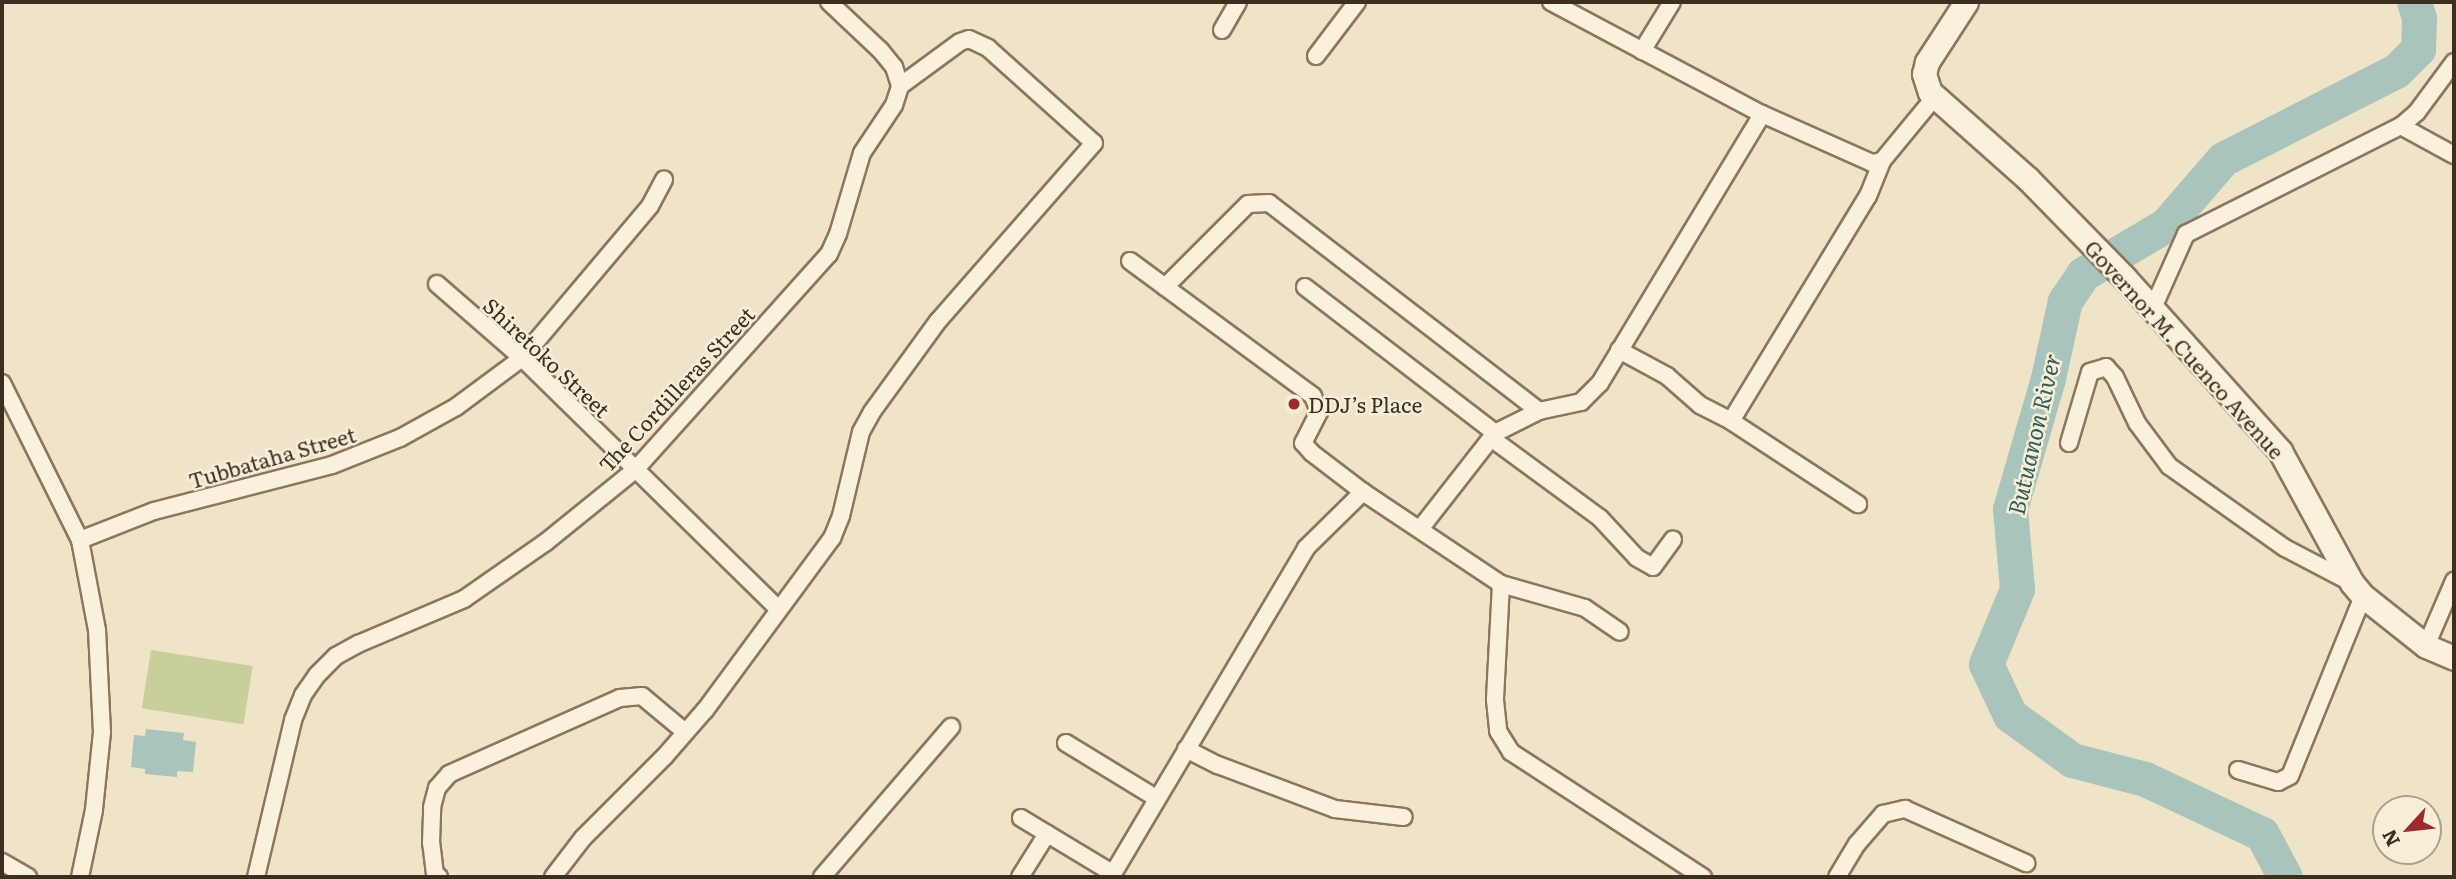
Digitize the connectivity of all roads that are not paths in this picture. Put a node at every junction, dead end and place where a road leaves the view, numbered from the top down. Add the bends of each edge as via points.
1 (829, 2) edge
2 (1238, 2) edge
3 (1357, 2) edge
4 (1551, 2) edge
5 (1672, 2) edge
6 (1966, 2) edge
7 (1223, 30) dead end
8 (1642, 51) junction
9 (1316, 57) dead end
10 (2454, 62) edge
11 (900, 86) junction
12 (1929, 89) junction
13 (1762, 114) junction
14 (2400, 126) junction
15 (2454, 155) edge
16 (1882, 161) junction
17 (664, 180) dead end
18 (1130, 261) dead end
19 (437, 284) dead end
20 (1165, 287) junction
21 (1305, 287) dead end
22 (2153, 308) junction
23 (1619, 349) junction
24 (522, 358) junction
25 (2, 383) edge
26 (1539, 411) junction
27 (1731, 421) junction
28 (1493, 435) junction
29 (2069, 443) dead end
30 (635, 470) junction
31 (1363, 492) junction
32 (1858, 504) dead end
33 (1420, 528) junction
34 (1673, 539) dead end
35 (80, 540) junction
36 (2454, 581) edge
37 (1501, 584) junction
38 (2358, 589) junction
39 (778, 609) junction
40 (1620, 632) dead end
41 (2426, 646) junction
42 (2454, 658) edge
43 (951, 727) dead end
44 (685, 732) junction
45 (1066, 743) dead end
46 (1186, 749) junction
47 (2238, 770) dead end
48 (1156, 798) junction
49 (1404, 817) dead end
50 (1021, 818) dead end
51 (1047, 834) junction
52 (2, 862) edge
53 (2026, 863) dead end
54 (1111, 875) edge
55 (435, 876) edge
56 (29, 877) edge
57 (80, 877) edge
58 (256, 877) edge
59 (553, 877) edge
60 (822, 877) edge
61 (1020, 877) edge
62 (1703, 877) edge
63 (1837, 877) edge

1 - 11 street via 881,51 894,67
2 - 7 street
3 - 9 street
4 - 8 street
5 - 8 street
6 - 12 main road via 1927,62
8 - 13 street
10 - 14 street via 2417,112
11 - 30 street, The Cordilleras Street via 894,104 862,153 828,254
11 - 39 street via 969,39 988,48 1094,144 938,321 872,412 861,432 842,516 832,538
12 - 16 street
12 - 22 main road, Governor M. Cuenco Avenue via 2028,179
13 - 16 street via 1872,163
13 - 23 street
14 - 15 street
14 - 22 street via 2186,234
16 - 27 street via 1868,196
17 - 24 street, Tubbataha Street via 650,206
18 - 20 street
19 - 24 street, Shiretoko Street
20 - 26 street via 1248,204 1269,203
20 - 31 street via 1313,396 1318,412 1303,443
21 - 28 street
22 - 38 main road, Governor M. Cuenco Avenue via 2280,451
23 - 26 street via 1600,383 1581,402
23 - 27 street
24 - 30 street, Shiretoko Street
24 - 35 street, Tubbataha Street via 456,407 400,438 332,465 154,511
25 - 35 street
26 - 28 street
27 - 32 street
28 - 33 street
28 - 34 street via 1600,518 1637,558 1653,567
29 - 38 street via 2090,372 2106,367 2137,423 2169,467 2285,548
30 - 39 street, Shiretoko Street
30 - 58 street, The Cordilleras Street via 546,542 464,599 358,644 336,656 317,675 293,720
31 - 33 street
31 - 46 street via 1306,548
33 - 37 street
35 - 57 street via 97,631 102,732 94,810
36 - 41 street
37 - 40 street via 1585,608
37 - 62 street via 1495,700 1498,731 1511,752
38 - 41 main road, Governor M. Cuenco Avenue
38 - 47 street via 2290,776 2278,782
39 - 44 street
41 - 42 main road, Governor M. Cuenco Avenue
43 - 60 street
44 - 55 street via 642,696 620,698 449,774 437,788 432,807
44 - 59 street via 583,838
45 - 48 street
46 - 48 street
46 - 49 street via 1335,809
48 - 54 street
50 - 51 street
51 - 54 street
51 - 61 street
52 - 56 street
53 - 63 street via 1905,809 1883,814

